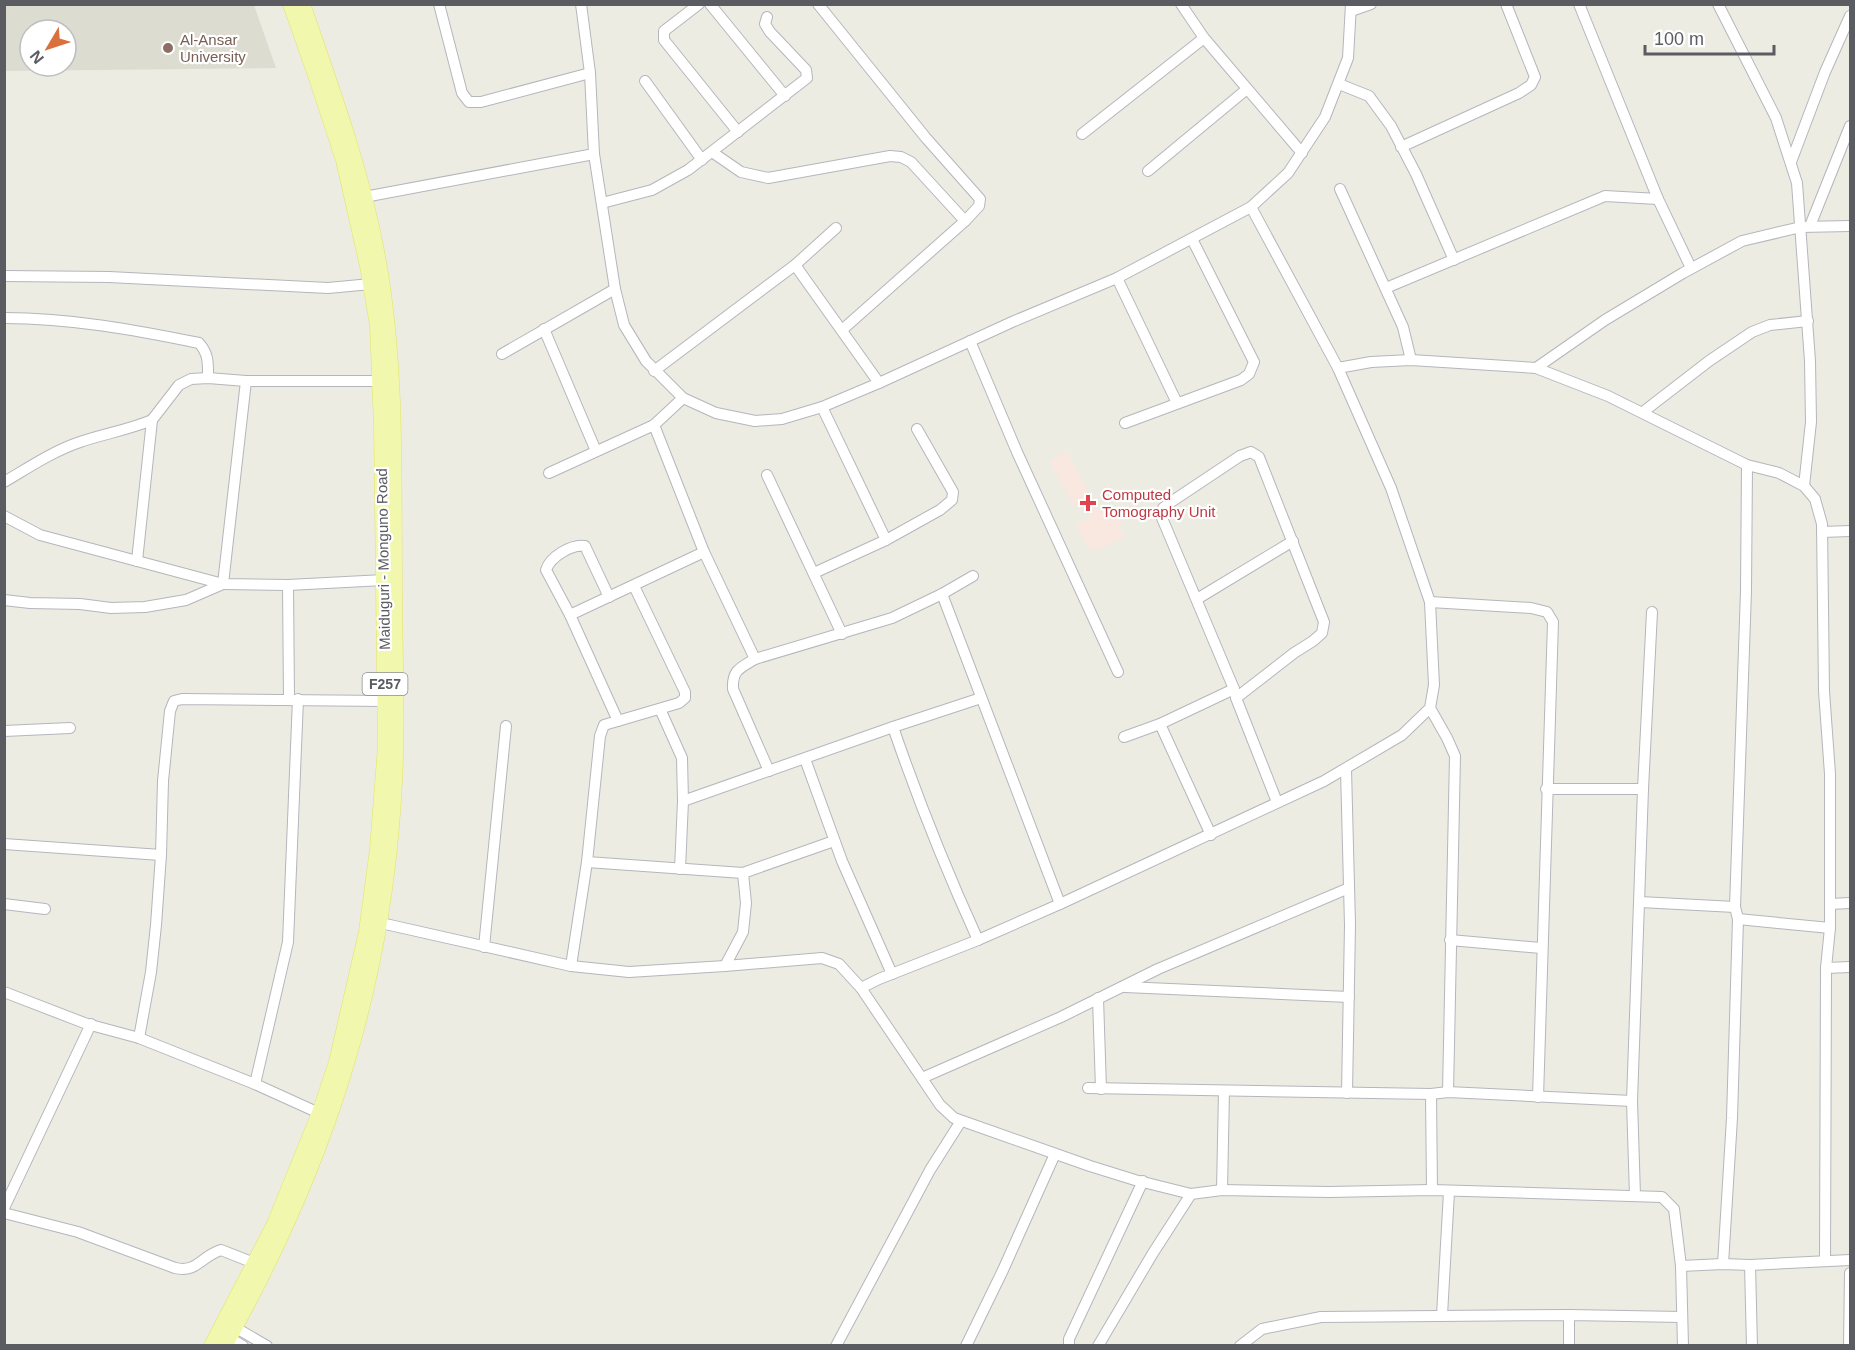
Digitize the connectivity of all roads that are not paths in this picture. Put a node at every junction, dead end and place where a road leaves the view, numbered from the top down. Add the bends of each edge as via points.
1 (290, 4) edge
2 (303, 4) edge
3 (439, 4) edge
4 (581, 4) edge
5 (699, 4) edge
6 (710, 4) edge
7 (818, 4) edge
8 (1181, 4) edge
9 (1371, 4) edge
10 (1506, 4) edge
11 (1579, 4) edge
12 (1718, 4) edge
13 (1351, 8) edge
14 (1851, 16) edge
15 (767, 17) dead end
16 (1204, 38) junction
17 (590, 73) junction
18 (645, 81) dead end
19 (1339, 84) junction
20 (1247, 89) junction
21 (784, 96) junction
22 (1851, 126) edge
23 (738, 132) junction
24 (1082, 134) dead end
25 (1401, 147) junction
26 (712, 152) junction
27 (1302, 153) junction
28 (594, 154) junction
29 (702, 160) junction
30 (1791, 162) junction
31 (1148, 171) dead end
32 (1340, 189) dead end
33 (359, 198) junction
34 (1658, 200) junction
35 (602, 203) junction
36 (1251, 207) junction
37 (965, 221) junction
38 (1805, 226) junction
39 (1851, 226) edge
40 (836, 228) dead end
41 (1192, 239) junction
42 (1454, 260) junction
43 (795, 265) junction
44 (1691, 268) junction
45 (4, 276) edge
46 (1117, 278) junction
47 (371, 284) junction
48 (1386, 288) junction
49 (615, 289) junction
50 (4, 318) edge
51 (1808, 321) junction
52 (544, 329) junction
53 (842, 330) junction
54 (970, 341) junction
55 (502, 354) dead end
56 (1411, 360) junction
57 (1338, 368) junction
58 (1536, 368) junction
59 (654, 371) junction
60 (208, 378) junction
61 (246, 381) junction
62 (380, 381) junction
63 (879, 383) junction
64 (683, 398) junction
65 (1178, 403) junction
66 (822, 407) junction
67 (1643, 412) junction
68 (152, 420) junction
69 (1125, 423) dead end
70 (654, 425) junction
71 (917, 429) dead end
72 (596, 451) junction
73 (1747, 465) junction
74 (549, 472) dead end
75 (767, 476) dead end
76 (4, 482) edge
77 (1804, 486) junction
78 (4, 516) edge
79 (1851, 531) edge
80 (1822, 532) junction
81 (886, 540) junction
82 (1293, 541) junction
83 (704, 552) junction
84 (137, 561) junction
85 (814, 573) junction
86 (973, 576) dead end
87 (384, 580) junction
88 (223, 584) junction
89 (288, 585) junction
90 (634, 586) junction
91 (942, 594) junction
92 (609, 597) junction
93 (1197, 599) junction
94 (4, 600) edge
95 (1430, 602) junction
96 (1652, 612) dead end
97 (570, 615) junction
98 (842, 634) junction
99 (755, 659) junction
100 (1118, 672) dead end
101 (1235, 693) junction
102 (981, 698) junction
103 (294, 699) junction
104 (385, 700) junction
105 (1430, 708) junction
106 (660, 709) junction
107 (618, 722) junction
108 (1160, 724) junction
109 (506, 726) dead end
110 (893, 727) junction
111 (70, 728) dead end
112 (4, 731) edge
113 (1124, 737) dead end
114 (805, 759) junction
115 (1346, 769) junction
116 (769, 771) junction
117 (1546, 789) junction
118 (1643, 789) junction
119 (683, 801) junction
120 (1277, 802) junction
121 (1211, 835) junction
122 (834, 841) junction
123 (4, 844) edge
124 (161, 855) junction
125 (587, 862) junction
126 (680, 869) junction
127 (743, 873) junction
128 (1350, 888) junction
129 (1640, 902) junction
130 (1851, 903) edge
131 (4, 904) edge
132 (1060, 904) junction
133 (1830, 904) junction
134 (1735, 907) junction
135 (45, 909) dead end
136 (1738, 919) junction
137 (381, 923) junction
138 (1830, 928) junction
139 (978, 940) junction
140 (1450, 940) junction
141 (484, 947) junction
142 (1541, 948) junction
143 (571, 966) junction
144 (725, 966) junction
145 (1851, 967) edge
146 (1826, 968) junction
147 (892, 974) junction
148 (1121, 987) junction
149 (861, 988) junction
150 (4, 992) edge
151 (1349, 997) junction
152 (1098, 998) junction
153 (91, 1024) junction
154 (139, 1038) junction
155 (922, 1078) junction
156 (255, 1084) junction
157 (1088, 1088) dead end
158 (1101, 1089) junction
159 (1224, 1091) junction
160 (1448, 1092) junction
161 (1347, 1093) junction
162 (1431, 1094) junction
163 (1538, 1097) junction
164 (1632, 1101) junction
165 (319, 1113) junction
166 (961, 1121) junction
167 (1055, 1154) junction
168 (1143, 1181) junction
169 (1222, 1190) junction
170 (1432, 1190) junction
171 (1449, 1192) junction
172 (1191, 1194) junction
173 (1635, 1196) junction
174 (4, 1208) edge
175 (4, 1214) edge
176 (1851, 1260) edge
177 (1825, 1261) junction
178 (254, 1263) junction
179 (1723, 1264) junction
180 (1750, 1265) junction
181 (1681, 1266) junction
182 (1851, 1273) edge
183 (1443, 1315) junction
184 (1569, 1315) junction
185 (1682, 1317) junction
186 (226, 1332) edge
187 (211, 1346) edge
188 (243, 1346) edge
189 (267, 1346) edge
190 (836, 1346) edge
191 (966, 1346) edge
192 (1070, 1346) edge
193 (1098, 1346) edge
194 (1240, 1346) edge
195 (1569, 1346) edge
196 (1683, 1346) edge
197 (1752, 1346) edge
198 (1849, 1346) edge

1 - 33 main road, Maiduguri - Monguno Road / F257
2 - 33 main road, Maiduguri - Monguno Road / F257 via 330,82
3 - 17 street via 462,93 469,102
4 - 17 street
5 - 23 street via 664,31 664,40
6 - 21 street
7 - 37 street via 980,199 979,206
8 - 16 street
9 - 13 street
10 - 25 street via 1535,77 1531,85
11 - 34 street
12 - 30 street via 1776,118
13 - 19 street via 1348,58
14 - 30 street
15 - 21 street via 765,24 770,32 806,70 807,78
16 - 20 street
16 - 24 street
17 - 28 street
18 - 29 street
19 - 25 street via 1369,96
19 - 27 street via 1325,117
20 - 27 street
20 - 31 street
21 - 23 street
22 - 38 street
23 - 26 street
25 - 42 street
26 - 29 street
26 - 37 street via 741,172 768,178 901,157 911,162
27 - 36 street via 1288,173
28 - 33 street
28 - 35 street
29 - 35 street via 652,190
30 - 38 street
32 - 48 street
33 - 47 main road, Maiduguri - Monguno Road / F257
33 - 137 main road, Maiduguri - Monguno Road / F257 via 378,254 391,356 394,431 397,708 394,798
34 - 42 street via 1605,196
34 - 44 street
35 - 49 street
36 - 41 street
36 - 57 street
37 - 53 street
38 - 39 street
38 - 44 street via 1742,241
38 - 51 street
40 - 43 street
41 - 46 street
41 - 65 street via 1254,362 1249,374 1240,380
42 - 48 street
43 - 53 street
43 - 59 street
44 - 58 street
45 - 47 street via 328,288
46 - 54 street
46 - 65 street
47 - 62 main road, Maiduguri - Monguno Road / F257
48 - 56 street via 1403,327
49 - 52 street
49 - 59 street via 624,325
50 - 60 street via 117,327 199,343 206,351
51 - 67 street via 1770,325 1752,332
51 - 77 street via 1811,422
52 - 55 street
52 - 72 street
53 - 63 street
54 - 63 street
54 - 100 street
56 - 57 street
56 - 58 street
57 - 95 street via 1391,488
58 - 67 street
59 - 64 street
60 - 61 street
60 - 68 street via 178,385
61 - 62 street
61 - 88 street
62 - 87 main road, Maiduguri - Monguno Road / F257
63 - 66 street
64 - 66 street via 716,413 755,421 782,419
64 - 70 street
65 - 69 street
66 - 81 street
67 - 73 street
68 - 76 street via 79,442
68 - 84 street
70 - 72 street
70 - 83 street
71 - 81 street via 953,492 952,500
72 - 74 street
73 - 77 street via 1779,473
73 - 134 street
75 - 85 street
77 - 80 street via 1820,511
78 - 84 street via 40,535
79 - 80 street
80 - 133 street
81 - 85 street
82 - 93 street
82 - 93 street via 1259,457 1251,452 1240,456 1163,508 1161,518
82 - 101 street via 1324,622 1322,633
83 - 90 street
83 - 99 street
84 - 88 street
85 - 98 street
86 - 91 street
87 - 89 street
87 - 104 main road, Maiduguri - Monguno Road / F257
88 - 89 street
88 - 94 street via 186,600 145,606 111,608
89 - 103 street
90 - 92 street
90 - 106 street via 685,692 679,704
91 - 98 street via 892,618
91 - 102 street
92 - 97 street
92 - 97 street via 585,546 578,545 556,556 546,570
93 - 101 street
95 - 105 street via 1434,685
95 - 117 street via 1532,608 1547,612 1553,621
96 - 118 street
97 - 107 street
98 - 99 street
99 - 116 street via 738,669 733,689
101 - 108 street
101 - 120 street
102 - 110 street
102 - 132 street
103 - 104 street
103 - 124 street via 174,701 163,781
103 - 156 street via 295,802 288,942
104 - 165 main road, Maiduguri - Monguno Road / F257 via 386,746 366,932 336,1062
105 - 115 street via 1402,735
105 - 140 street via 1455,756
106 - 107 street
106 - 119 street via 682,758
107 - 125 street via 604,725 600,736
108 - 113 street
108 - 121 street
109 - 141 street
110 - 114 street
110 - 139 street via 933,837
111 - 112 street
114 - 116 street
114 - 122 street
115 - 120 street
115 - 128 street
116 - 119 street
117 - 118 street
117 - 142 street
118 - 129 street
119 - 126 street
120 - 121 street
121 - 132 street
122 - 127 street
122 - 147 street
123 - 124 street
124 - 154 street via 151,972
125 - 126 street
125 - 143 street
126 - 127 street
127 - 144 street via 743,932
128 - 148 street
128 - 151 street
129 - 134 street
129 - 164 street
130 - 133 street
131 - 135 street
132 - 139 street
133 - 138 street
134 - 136 street
136 - 138 street
136 - 179 street
137 - 141 street
137 - 186 main road, Maiduguri - Monguno Road / F257 via 366,998 334,1107 282,1237
138 - 146 street
139 - 147 street
140 - 142 street
140 - 160 street
141 - 143 street
142 - 163 street
143 - 144 street via 629,972
144 - 149 street via 822,958 839,964
145 - 146 street
146 - 177 street
147 - 149 street
148 - 151 street
148 - 152 street
149 - 155 street
150 - 153 street
151 - 161 street
152 - 155 street
152 - 158 street
153 - 154 street
153 - 174 street
154 - 156 street
155 - 166 street via 940,1105
156 - 165 street
157 - 158 street
158 - 159 street
159 - 161 street
159 - 169 street
160 - 162 street
160 - 163 street
161 - 162 street
162 - 170 street
163 - 164 street
164 - 173 street
165 - 178 main road, Maiduguri - Monguno Road / F257
166 - 167 street
166 - 190 street via 930,1170
167 - 168 street
167 - 191 street
168 - 172 street
168 - 192 street via 1069,1339
169 - 170 street
169 - 172 street
170 - 171 street
171 - 173 street
171 - 183 street
172 - 193 street
173 - 181 street via 1662,1197 1674,1209
175 - 178 street via 78,1232 175,1269 192,1269 203,1258 221,1250
176 - 177 street
177 - 180 street
178 - 186 main road, Maiduguri - Monguno Road / F257
179 - 180 street
179 - 181 street
180 - 197 street
181 - 185 street
182 - 198 street
183 - 184 street
183 - 194 street via 1321,1317 1262,1329
184 - 185 street
184 - 195 street
185 - 196 street
186 - 187 main road, Maiduguri - Monguno Road / F257
186 - 188 street
186 - 189 street

